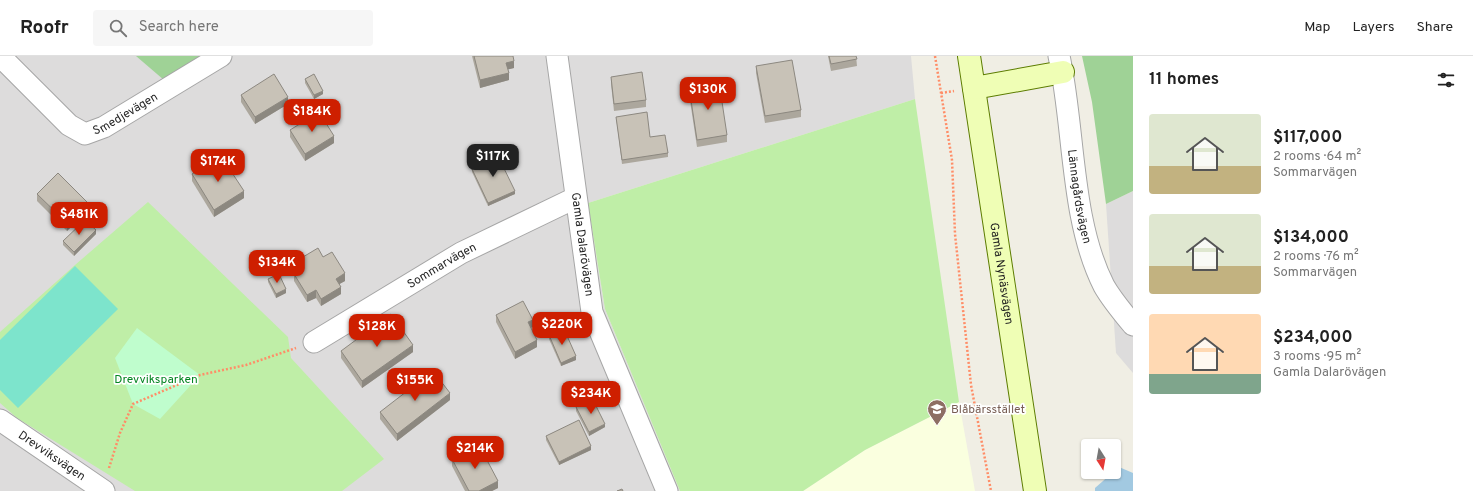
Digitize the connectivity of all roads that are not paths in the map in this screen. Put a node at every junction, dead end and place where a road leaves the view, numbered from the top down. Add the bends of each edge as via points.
1 (0, 56) edge
2 (221, 56) edge
3 (557, 56) edge
4 (969, 56) edge
5 (1061, 64) edge
6 (974, 88) junction
7 (575, 198) junction
8 (1133, 325) edge
9 (314, 342) road end
10 (0, 420) edge
11 (103, 490) edge
12 (667, 491) edge
13 (1035, 491) edge

1 - 2 street, Smedjevägen via 69,125 85,134 104,127
3 - 7 street, Gamla Dalarövägen
4 - 6 street, Gamla Nynäsvägen
5 - 6 street
5 - 8 street, Lännagårdsvägen via 1081,214 1092,258 1105,286
6 - 13 street, Gamla Nynäsvägen
7 - 9 street, Sommarvägen via 461,253
7 - 12 street, Gamla Dalarövägen via 592,312
10 - 11 street, Drevviksvägen

